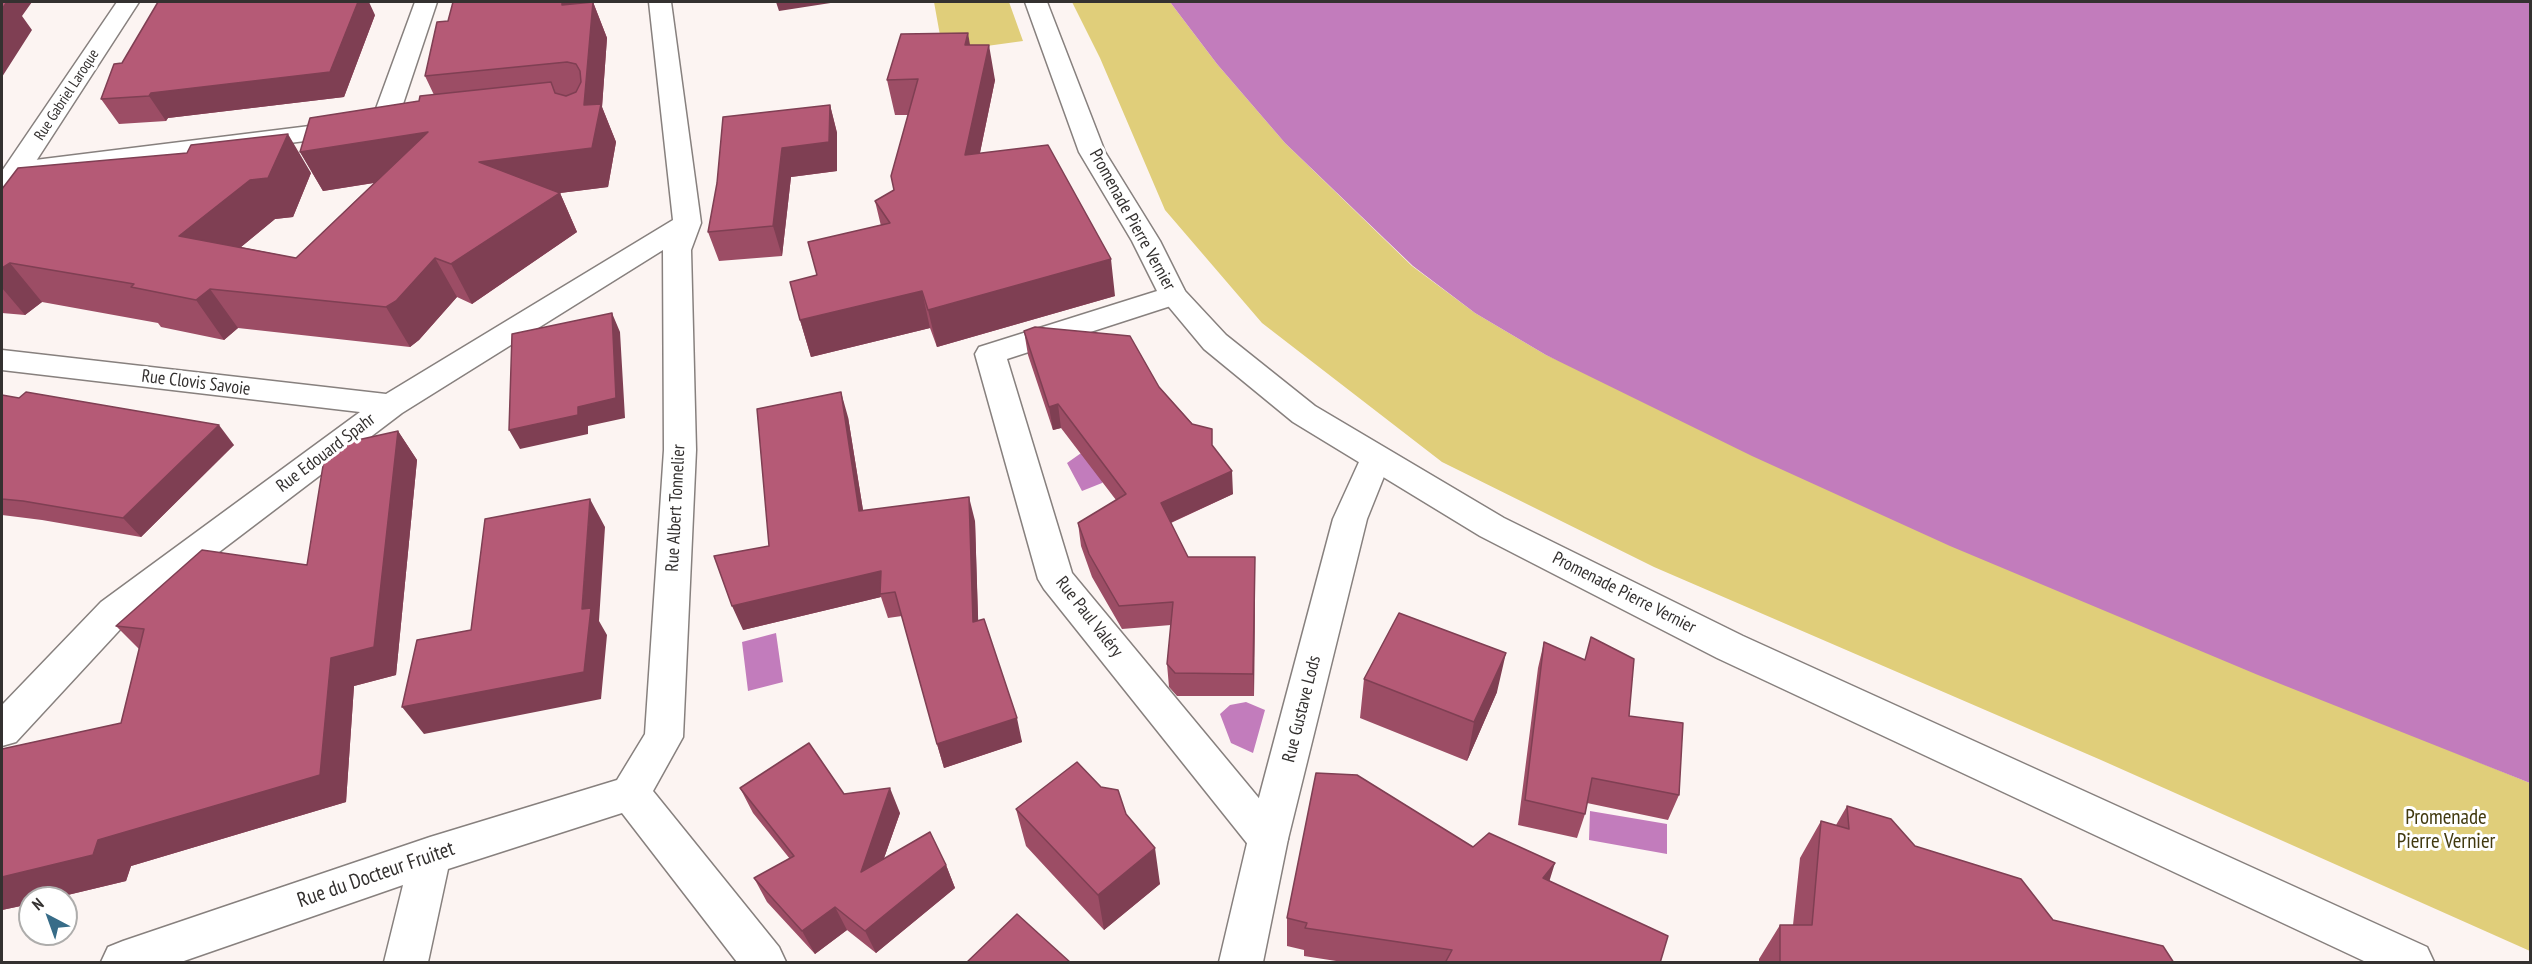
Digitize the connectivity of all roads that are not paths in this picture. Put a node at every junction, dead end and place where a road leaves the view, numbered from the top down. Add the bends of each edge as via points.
1 (128, 2) edge
2 (426, 2) edge
3 (660, 2) edge
4 (1036, 2) edge
5 (10, 177) edge
6 (687, 223) junction
7 (1173, 295) junction
8 (2, 360) edge
9 (391, 405) junction
10 (1375, 459) junction
11 (2, 730) edge
12 (630, 793) junction
13 (1268, 839) junction
14 (430, 856) junction
15 (123, 963) edge
16 (406, 963) edge
17 (764, 963) edge
18 (1241, 963) edge
19 (2412, 963) edge

1 - 5 street, Rue Gabriel Laroque
2 - 5 street via 393,125
3 - 6 street, Rue Albert Tonnelier
4 - 7 street, Promenade Pierre Vernier via 1092,152
6 - 9 street, Rue Edouard Spahr
6 - 12 street, Rue Albert Tonnelier via 677,250 680,450 664,737
7 - 10 street, Promenade Pierre Vernier via 1215,342 1304,414
7 - 13 street, Rue Paul Valéry via 990,354 1056,579
8 - 9 street, Rue Clovis Savoie
9 - 11 street, Rue Edouard Spahr via 114,612
10 - 13 street, Rue Gustave Lods via 1350,519
10 - 19 street, Promenade Pierre Vernier via 1492,527 1730,647
12 - 14 street, Rue du Docteur Fruitet
12 - 17 street
13 - 18 street, Rue Gustave Lods
14 - 15 street, Rue du Docteur Fruitet
14 - 16 street

